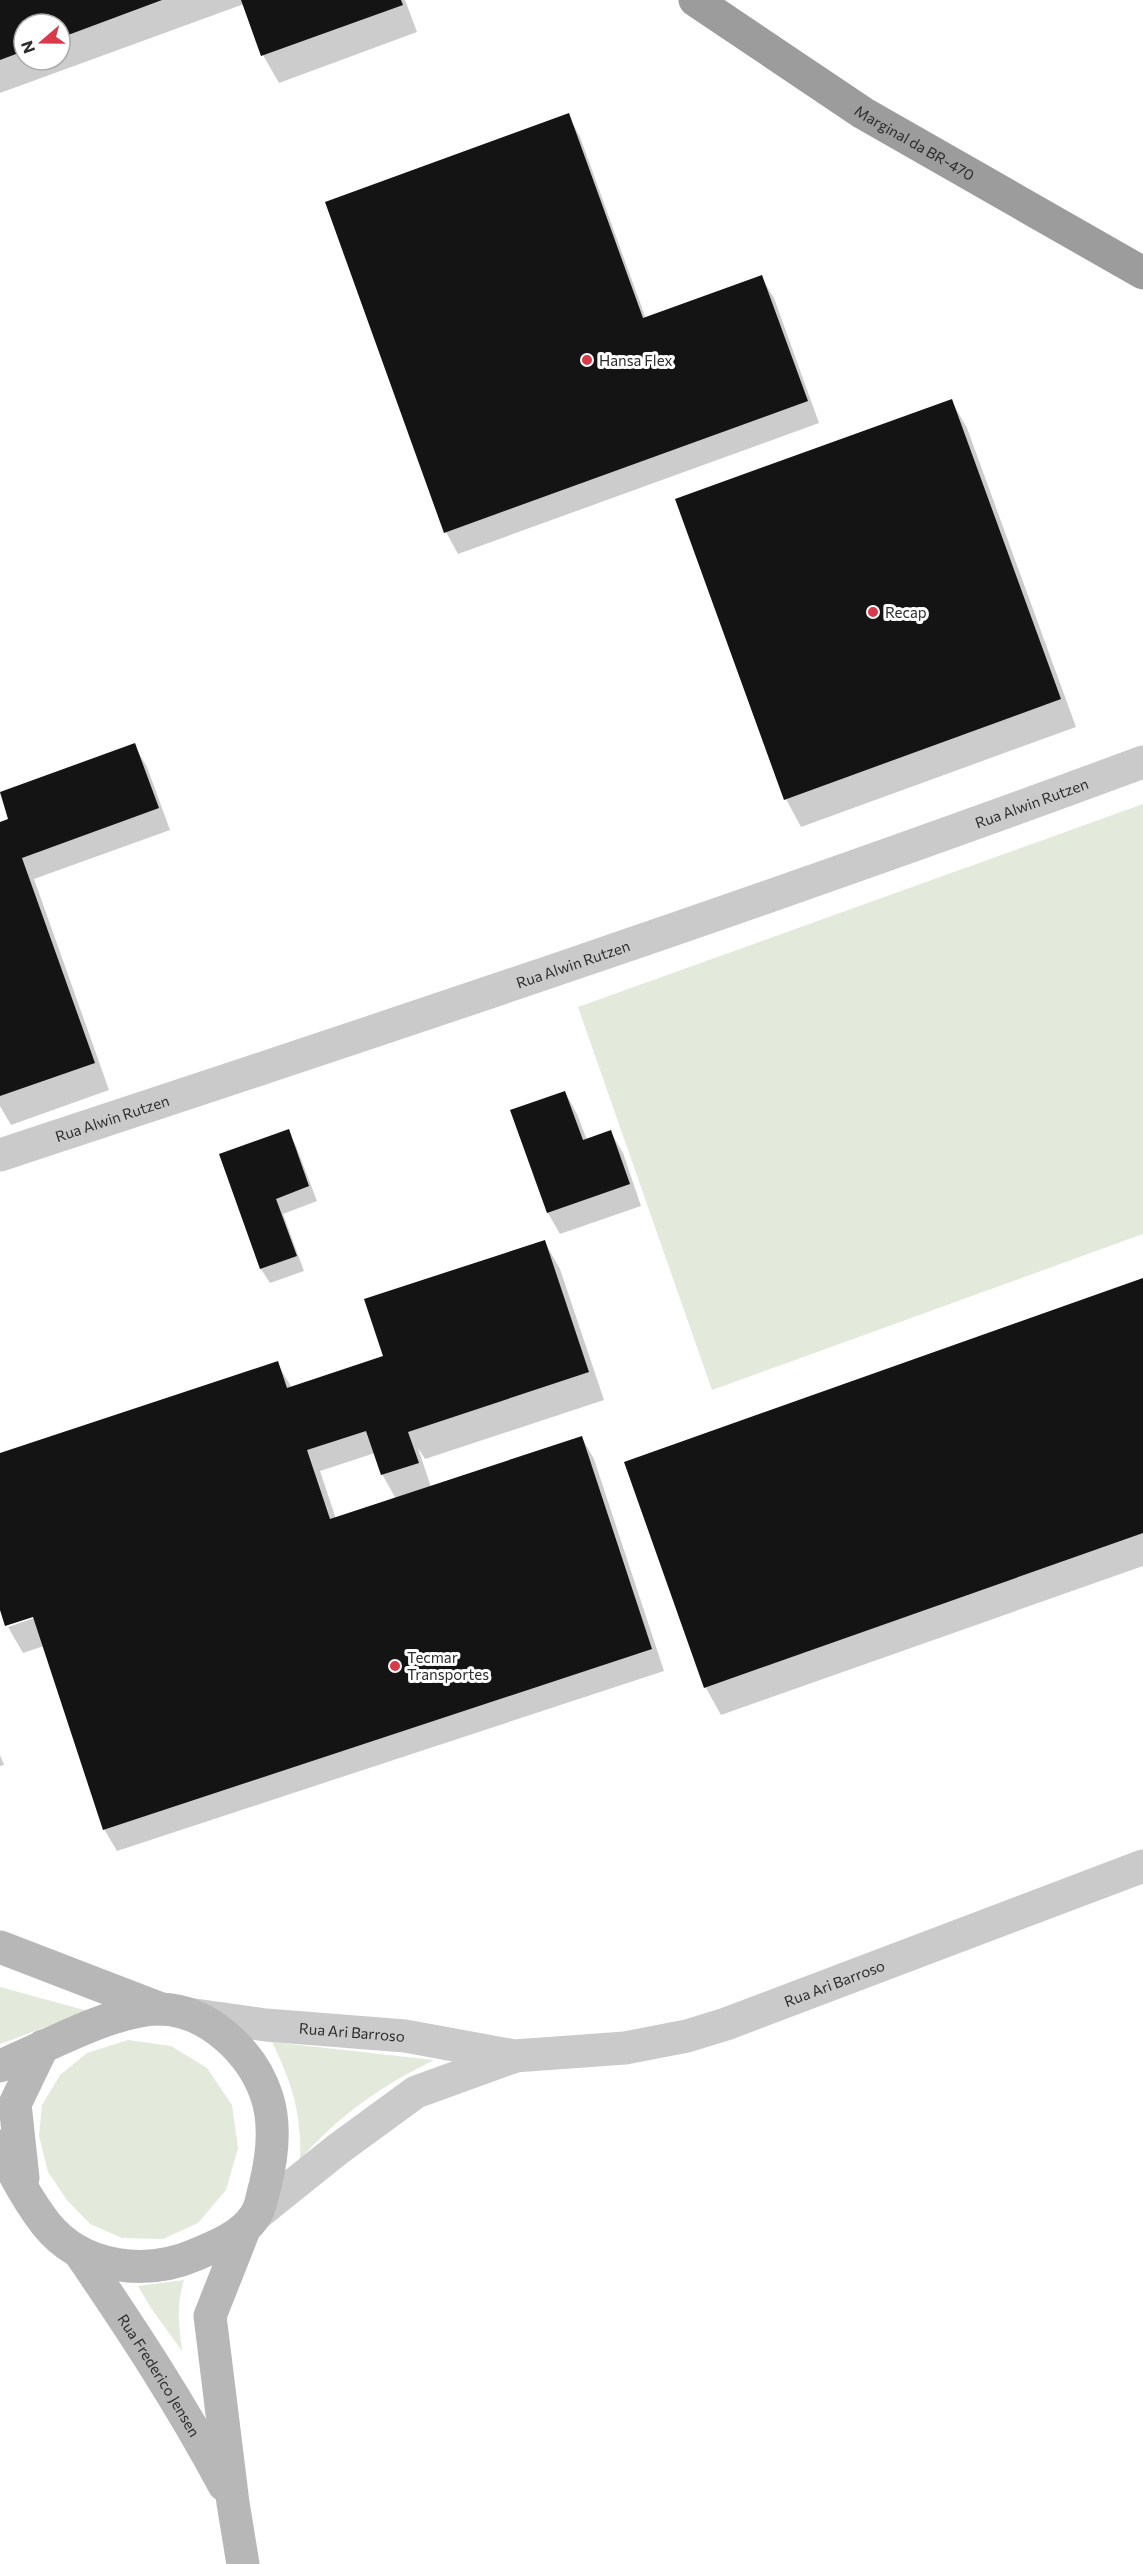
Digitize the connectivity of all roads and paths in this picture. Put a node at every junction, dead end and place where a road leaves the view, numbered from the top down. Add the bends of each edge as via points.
1 (695, 0) edge
2 (1143, 273) edge
3 (1143, 762) edge
4 (0, 1155) edge
5 (1143, 1866) edge
6 (0, 1947) edge
7 (174, 2011) junction
8 (43, 2046) junction
9 (514, 2056) junction
10 (0, 2066) edge
11 (0, 2146) edge
12 (24, 2191) junction
13 (250, 2222) junction
14 (79, 2252) junction
15 (233, 2503) junction
16 (243, 2564) edge

1 - 2 highway, Marginal da BR-470 via 863,113
3 - 4 street, Rua Alwin Rutzen via 660,935
5 - 9 street, Rua Ari Barroso via 687,2036 625,2048
6 - 7 main road
7 - 8 main road via 133,2013
7 - 9 street, Rua Ari Barroso via 266,2025 405,2036
7 - 13 main road, Rua Frederico Jensen via 223,2033 249,2061 267,2097 273,2136 268,2174
8 - 10 main road
8 - 12 main road via 15,2104
9 - 13 street, Rua Ari Barroso via 416,2092 338,2149
11 - 12 main road
12 - 14 main road via 47,2226
13 - 14 main road via 180,2262 146,2267 111,2264
13 - 15 main road, Rua Frederico Jensen via 210,2316
14 - 15 main road, Rua Frederico Jensen via 191,2423
15 - 16 main road, Rua Frederico Jensen

